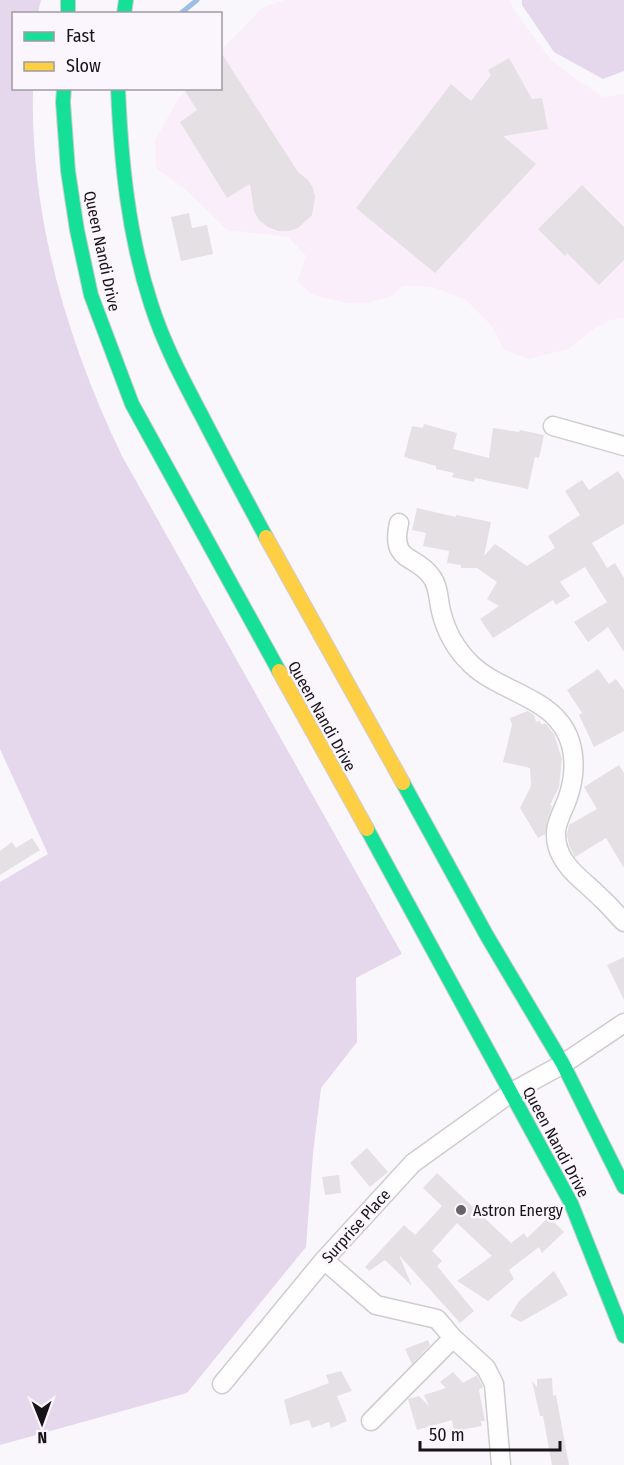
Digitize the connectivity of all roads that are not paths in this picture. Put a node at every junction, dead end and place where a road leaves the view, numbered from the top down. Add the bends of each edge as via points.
1 (64, 90) edge
2 (118, 90) edge
3 (552, 426) dead end
4 (624, 446) edge
5 (399, 523) dead end
6 (624, 922) edge
7 (624, 1023) edge
8 (563, 1064) junction
9 (512, 1092) junction
10 (624, 1187) edge
11 (324, 1260) junction
12 (624, 1336) edge
13 (453, 1338) junction
14 (222, 1384) dead end
15 (371, 1421) dead end
16 (501, 1465) edge

1 - 9 main road, Queen Nandi Drive via 68,171 91,295 132,404
2 - 8 main road, Queen Nandi Drive via 121,151 138,258 170,355 240,490 487,936
3 - 4 street
5 - 6 street via 400,549 432,578 446,631 455,646 484,675 542,708 567,732 574,756 567,799 554,828 557,847 564,862
7 - 8 street, Surprise Place
8 - 9 street, Surprise Place
8 - 10 main road, Queen Nandi Drive
9 - 11 street, Surprise Place via 413,1163
9 - 12 main road, Queen Nandi Drive via 571,1203
11 - 13 street via 376,1305 437,1319
11 - 14 street, Surprise Place
13 - 15 street
13 - 16 street via 492,1377

